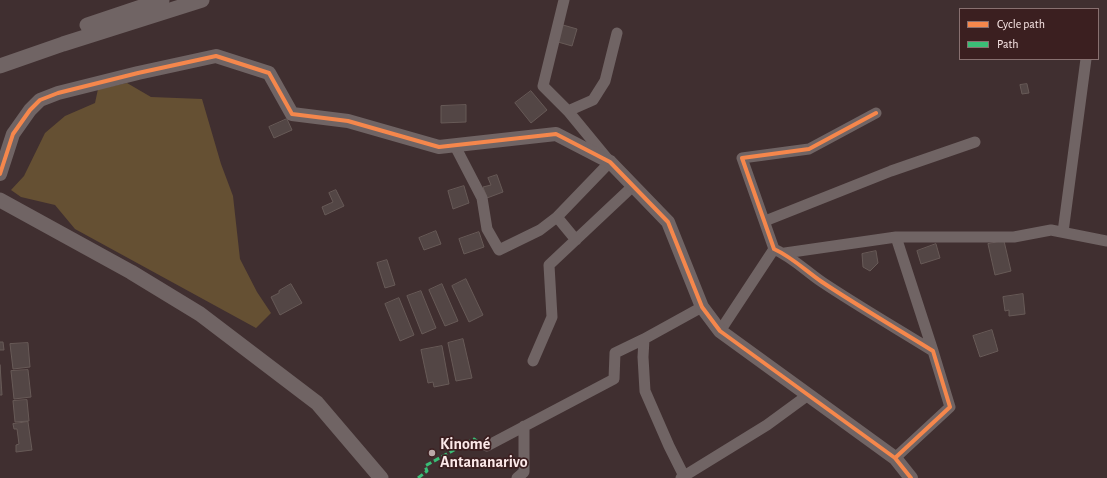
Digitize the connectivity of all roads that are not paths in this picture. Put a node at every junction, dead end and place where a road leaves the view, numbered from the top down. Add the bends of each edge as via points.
1 (162, 0) edge
2 (202, 0) edge
3 (564, 0) edge
4 (617, 33) dead end
5 (0, 55) edge
6 (1086, 60) edge
7 (0, 66) edge
8 (568, 111) junction
9 (876, 113) dead end
10 (975, 142) dead end
11 (455, 146) junction
12 (3, 157) edge
13 (610, 162) junction
14 (0, 174) edge
15 (633, 186) junction
16 (0, 200) edge
17 (558, 217) junction
18 (765, 221) junction
19 (1063, 232) junction
20 (896, 237) junction
21 (576, 240) junction
22 (1107, 241) edge
23 (774, 249) junction
24 (785, 253) junction
25 (702, 307) junction
26 (720, 331) junction
27 (644, 339) junction
28 (934, 351) junction
29 (533, 361) dead end
30 (808, 395) junction
31 (524, 426) junction
32 (487, 446) dead end
33 (895, 458) junction
34 (683, 477) edge
35 (380, 478) edge
36 (517, 478) edge
37 (911, 478) edge

1 - 5 main road
2 - 7 main road
3 - 8 street via 543,86
4 - 8 street via 604,81 593,100
6 - 19 street
8 - 13 street
9 - 18 street via 809,149 742,158
10 - 18 street
11 - 12 street via 439,147 348,121 292,114 269,73 216,56 131,74 40,100 13,134
11 - 13 street via 556,134
11 - 17 street via 482,198 487,229 499,250 540,230
12 - 14 street
13 - 15 street
13 - 17 street
15 - 21 street
15 - 25 street via 668,222
16 - 35 main road via 131,272 200,314 317,404
17 - 21 street
18 - 23 street
19 - 20 street via 1051,230 1014,237
19 - 22 street
20 - 24 street
20 - 28 street
21 - 29 street via 549,265 552,317
23 - 24 street
23 - 26 street
24 - 28 street via 821,281
25 - 26 street
25 - 27 street
26 - 30 street
27 - 31 street via 615,353 614,379
27 - 34 street via 642,357 646,391
28 - 33 street via 950,407
30 - 33 street
30 - 34 street via 767,425
31 - 32 street
31 - 36 street via 524,472
33 - 37 street

